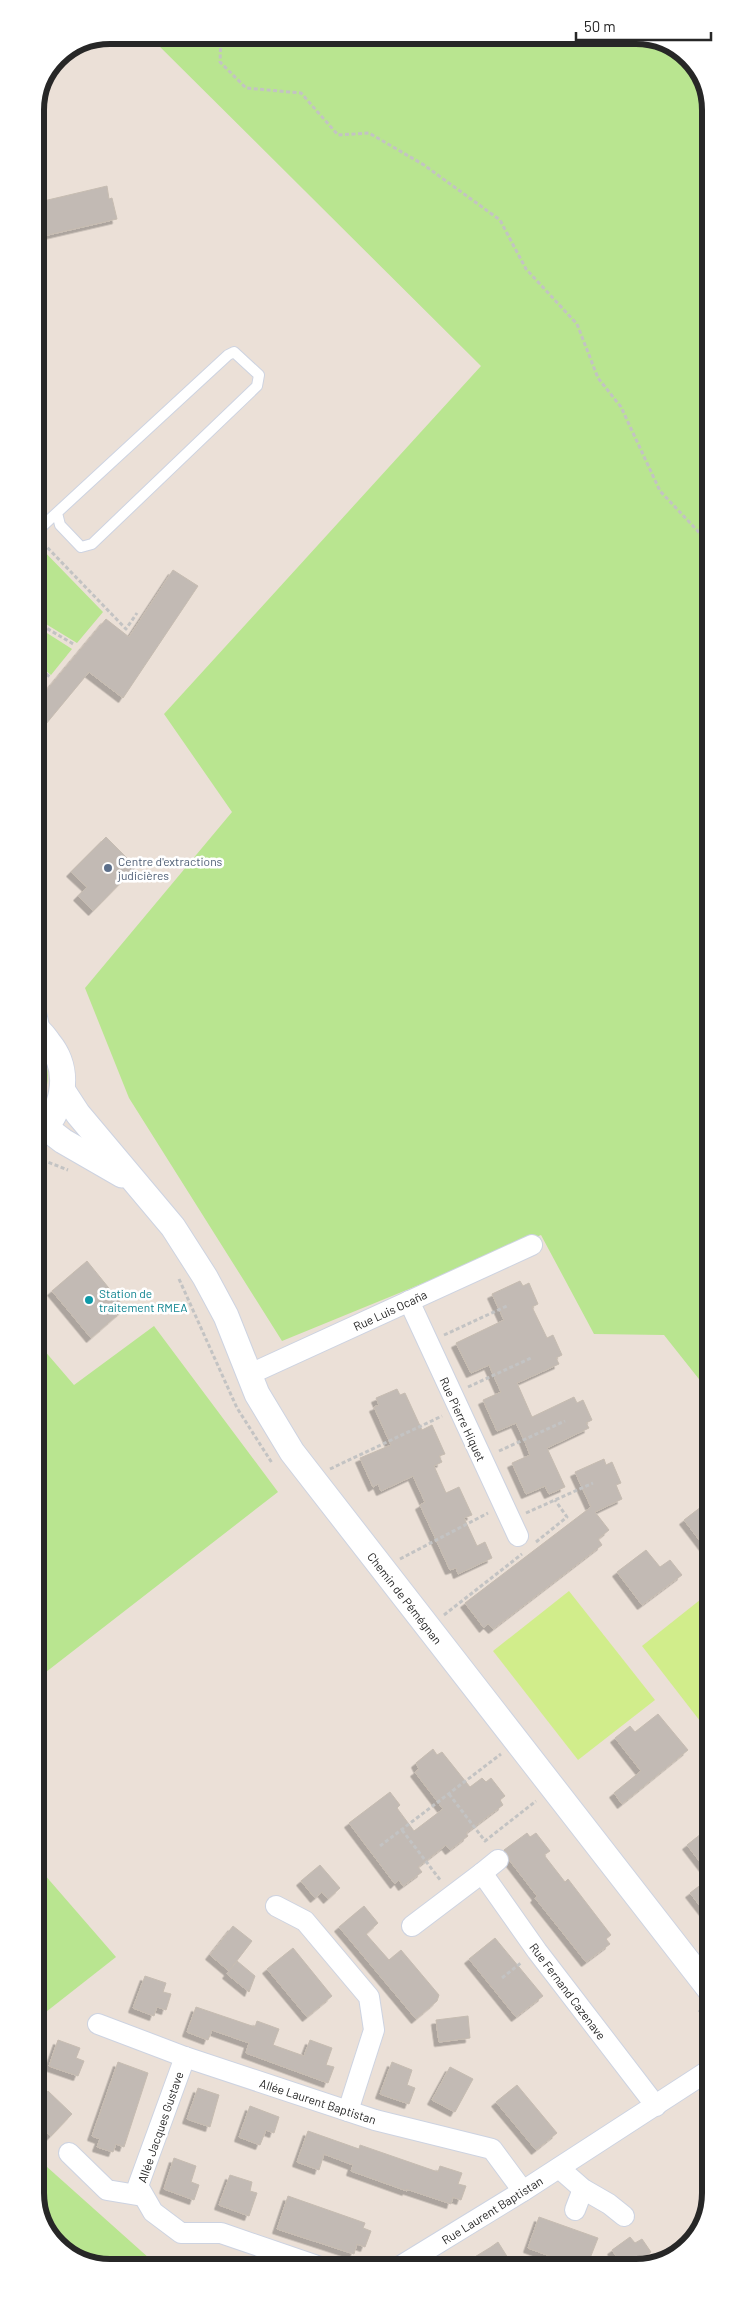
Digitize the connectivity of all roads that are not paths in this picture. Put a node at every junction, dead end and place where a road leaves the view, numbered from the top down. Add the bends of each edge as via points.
1 (57, 513) junction
2 (44, 525) edge
3 (44, 1034) edge
4 (63, 1091) junction
5 (44, 1128) edge
6 (44, 1133) edge
7 (137, 1183) junction
8 (532, 1245) dead end
9 (409, 1302) junction
10 (248, 1375) junction
11 (516, 1533) road end
12 (498, 1860) dead end
13 (482, 1873) junction
14 (276, 1906) dead end
15 (412, 1926) dead end
16 (702, 1979) edge
17 (98, 2024) dead end
18 (185, 2057) junction
19 (702, 2075) edge
20 (656, 2106) junction
21 (348, 2111) junction
22 (69, 2153) dead end
23 (559, 2168) junction
24 (583, 2189) junction
25 (523, 2191) junction
26 (144, 2196) junction
27 (575, 2210) dead end
28 (624, 2216) dead end
29 (297, 2259) edge
30 (412, 2259) edge

1 - 1 lane via 60,525 81,547 92,544 257,386 259,375 234,352 228,355
1 - 2 lane
3 - 4 street via 62,1069
4 - 5 street via 57,1111
4 - 7 street, Chemin de Pémégnan via 78,1114
6 - 7 street, Chemin de Pémégnan via 64,1141
7 - 10 street, Chemin de Pémégnan via 172,1227 205,1277 226,1316
8 - 9 street, Rue Luis Ocaña
9 - 10 street, Rue Luis Ocaña
9 - 11 street, Rue Pierre Hiquet via 451,1403
10 - 16 street, Chemin de Pémégnan via 273,1424 312,1478
12 - 13 street
13 - 15 street
13 - 20 street, Rue Fernand Cazenave via 536,1951
14 - 21 street via 305,1921 369,1997 374,2030
17 - 18 street, Allée Laurent Baptistan
18 - 21 street, Allée Laurent Baptistan
18 - 26 street, Allée Jacques Gustave via 138,2186
19 - 20 street, Rue Laurent Baptistan
20 - 23 street, Rue Laurent Baptistan
21 - 25 street, Allée Laurent Baptistan via 492,2149
22 - 26 street, Allée Jacques Gustave via 107,2190
23 - 24 street
23 - 25 street, Rue Laurent Baptistan
24 - 27 street
24 - 28 street
25 - 30 street, Rue Laurent Baptistan
26 - 29 street, Allée Jacques Gustave via 152,2212 181,2233 221,2233

